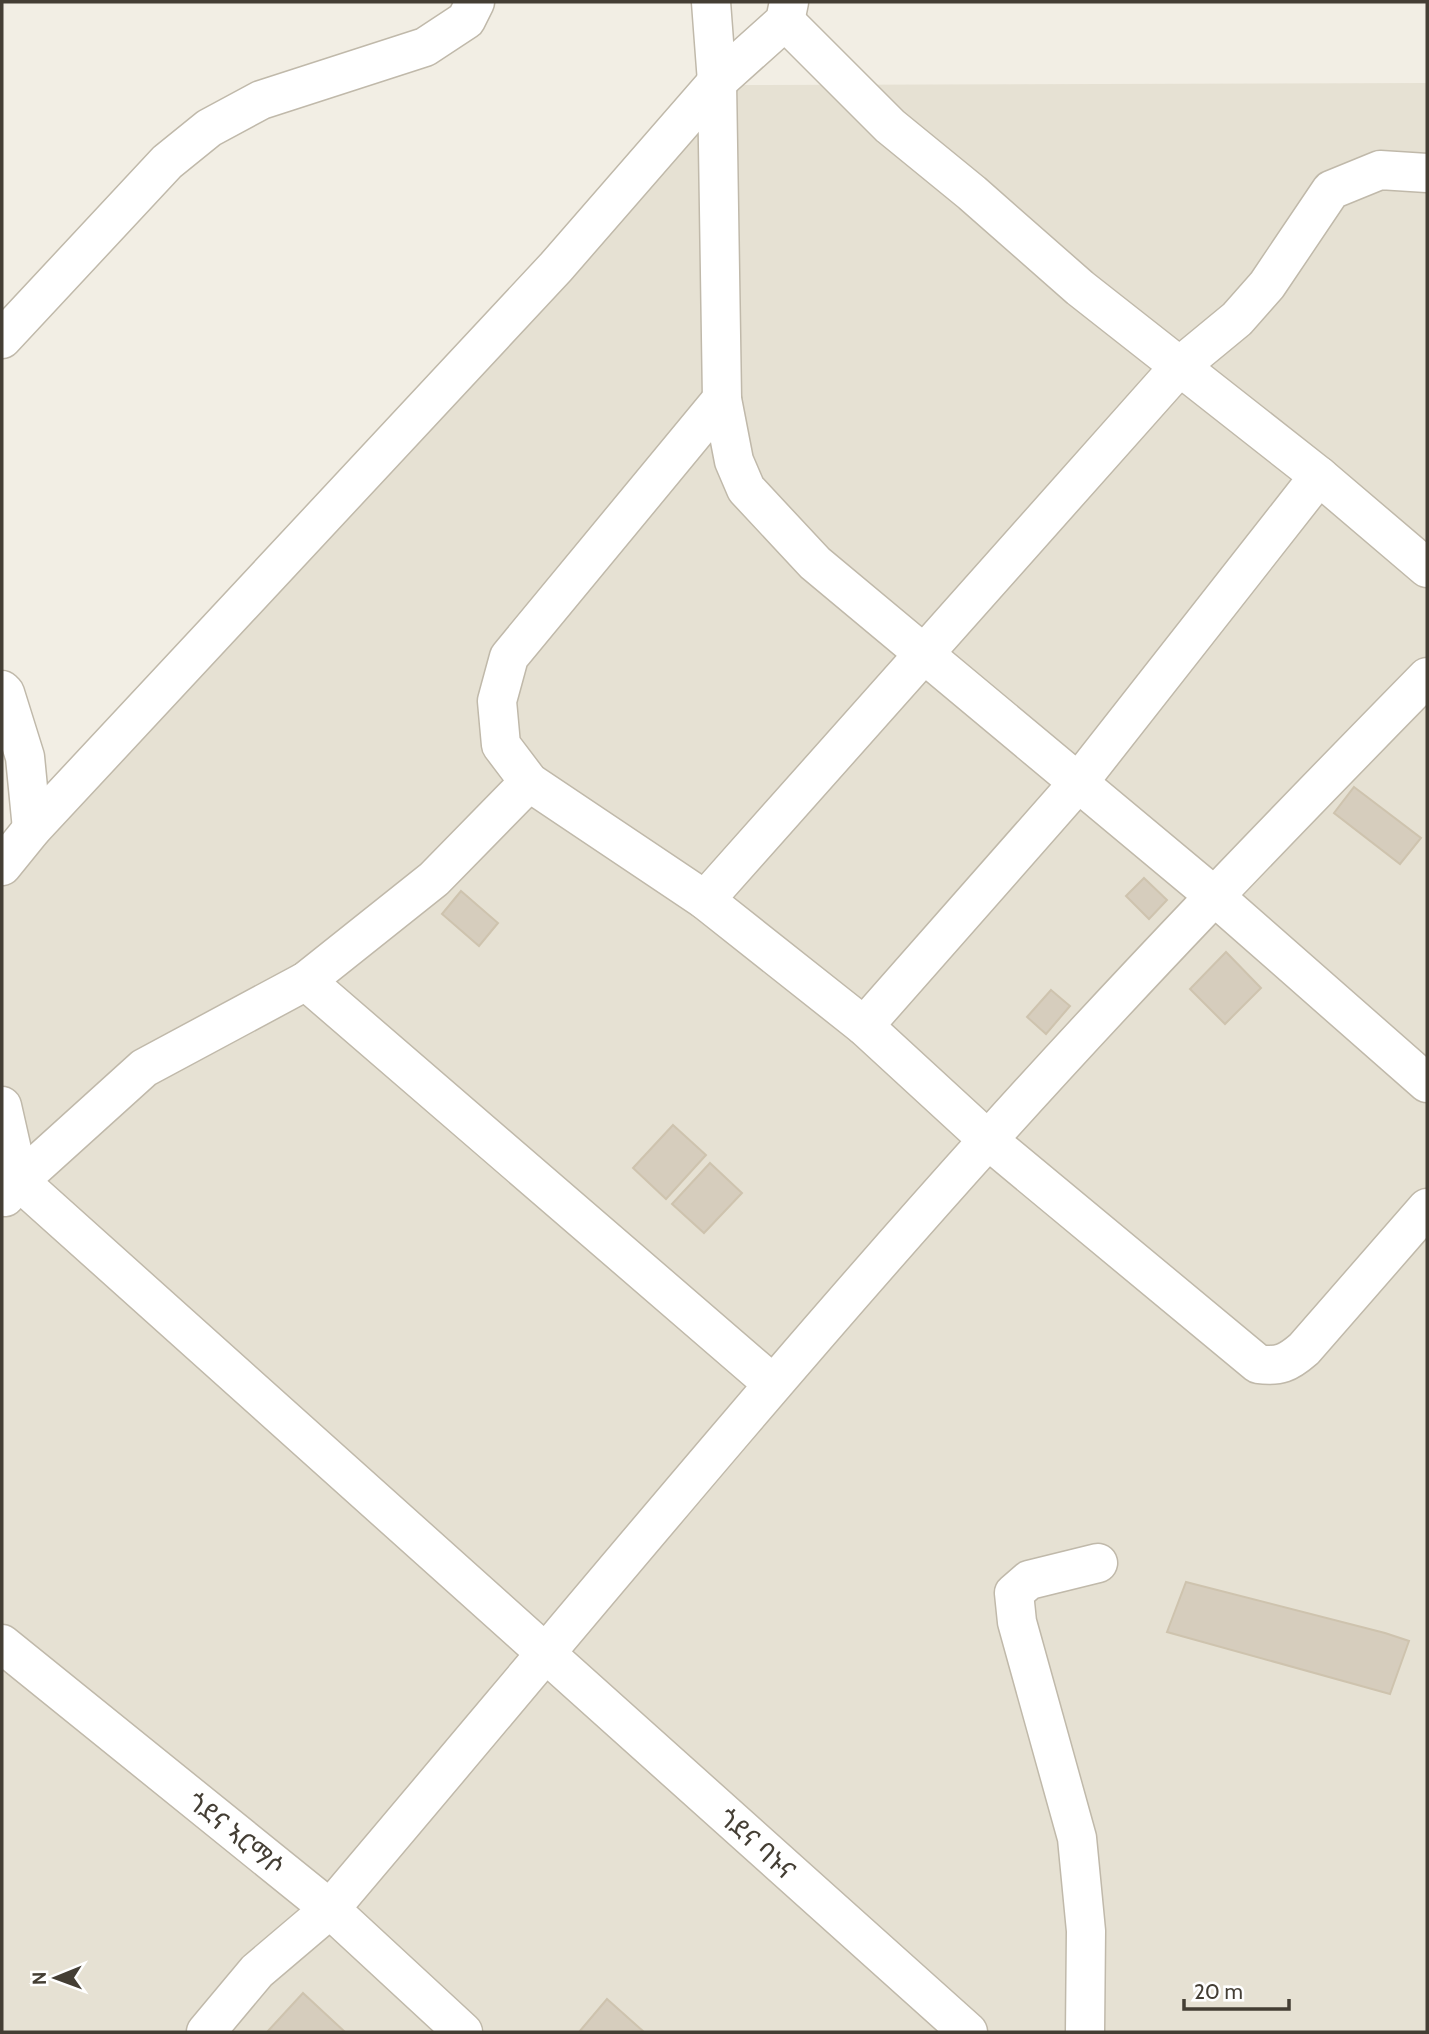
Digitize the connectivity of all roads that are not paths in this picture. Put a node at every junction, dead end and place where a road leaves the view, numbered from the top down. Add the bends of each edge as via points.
1 (475, 2) edge
2 (711, 2) edge
3 (787, 12) edge
4 (717, 82) junction
5 (1427, 173) edge
6 (2, 339) edge
7 (1180, 366) junction
8 (722, 399) junction
9 (1320, 476) junction
10 (1427, 568) edge
11 (923, 653) junction
12 (1427, 677) edge
13 (2, 690) edge
14 (529, 782) junction
15 (1078, 783) junction
16 (32, 829) junction
17 (2, 866) edge
18 (1213, 895) junction
19 (705, 900) junction
20 (306, 981) junction
21 (864, 1026) junction
22 (1427, 1083) edge
23 (2, 1106) edge
24 (988, 1140) junction
25 (10, 1191) edge
26 (1427, 1208) edge
27 (773, 1384) junction
28 (1098, 1563) dead end
29 (2, 1644) edge
30 (545, 1655) junction
31 (330, 1909) junction
32 (205, 2032) edge
33 (463, 2032) edge
34 (968, 2032) edge
35 (1085, 2032) edge

1 - 6 street via 466,20 425,47 261,100 209,128 167,162
2 - 4 street
3 - 4 street
3 - 7 street via 890,127
4 - 8 street
4 - 16 street via 556,267
5 - 7 street via 1380,170 1331,190 1267,285 1237,319
7 - 9 street
7 - 11 street
8 - 11 street via 734,461 746,489 815,563
8 - 14 street via 509,657 497,701 501,745
9 - 10 street
9 - 15 street
11 - 15 street
11 - 19 street
12 - 18 street
13 - 16 street via 25,757
14 - 19 street
14 - 20 street via 434,879
15 - 18 street
15 - 21 street
16 - 17 street
18 - 22 street
18 - 24 street
19 - 21 street
20 - 25 street via 144,1069
20 - 27 street
21 - 24 street
23 - 25 street
24 - 26 street via 1258,1364 1288,1363 1304,1349
24 - 27 street
25 - 30 street, ጎደና ባኑና
27 - 30 street
28 - 35 street via 1028,1580 1014,1593 1017,1622 1076,1838 1086,1931
29 - 31 street, ጎደና ኣርማሶ
30 - 31 street
30 - 34 street, ጎደና ባኑና
31 - 32 street via 257,1971
31 - 33 street, ጎደና ኣርማሶ

